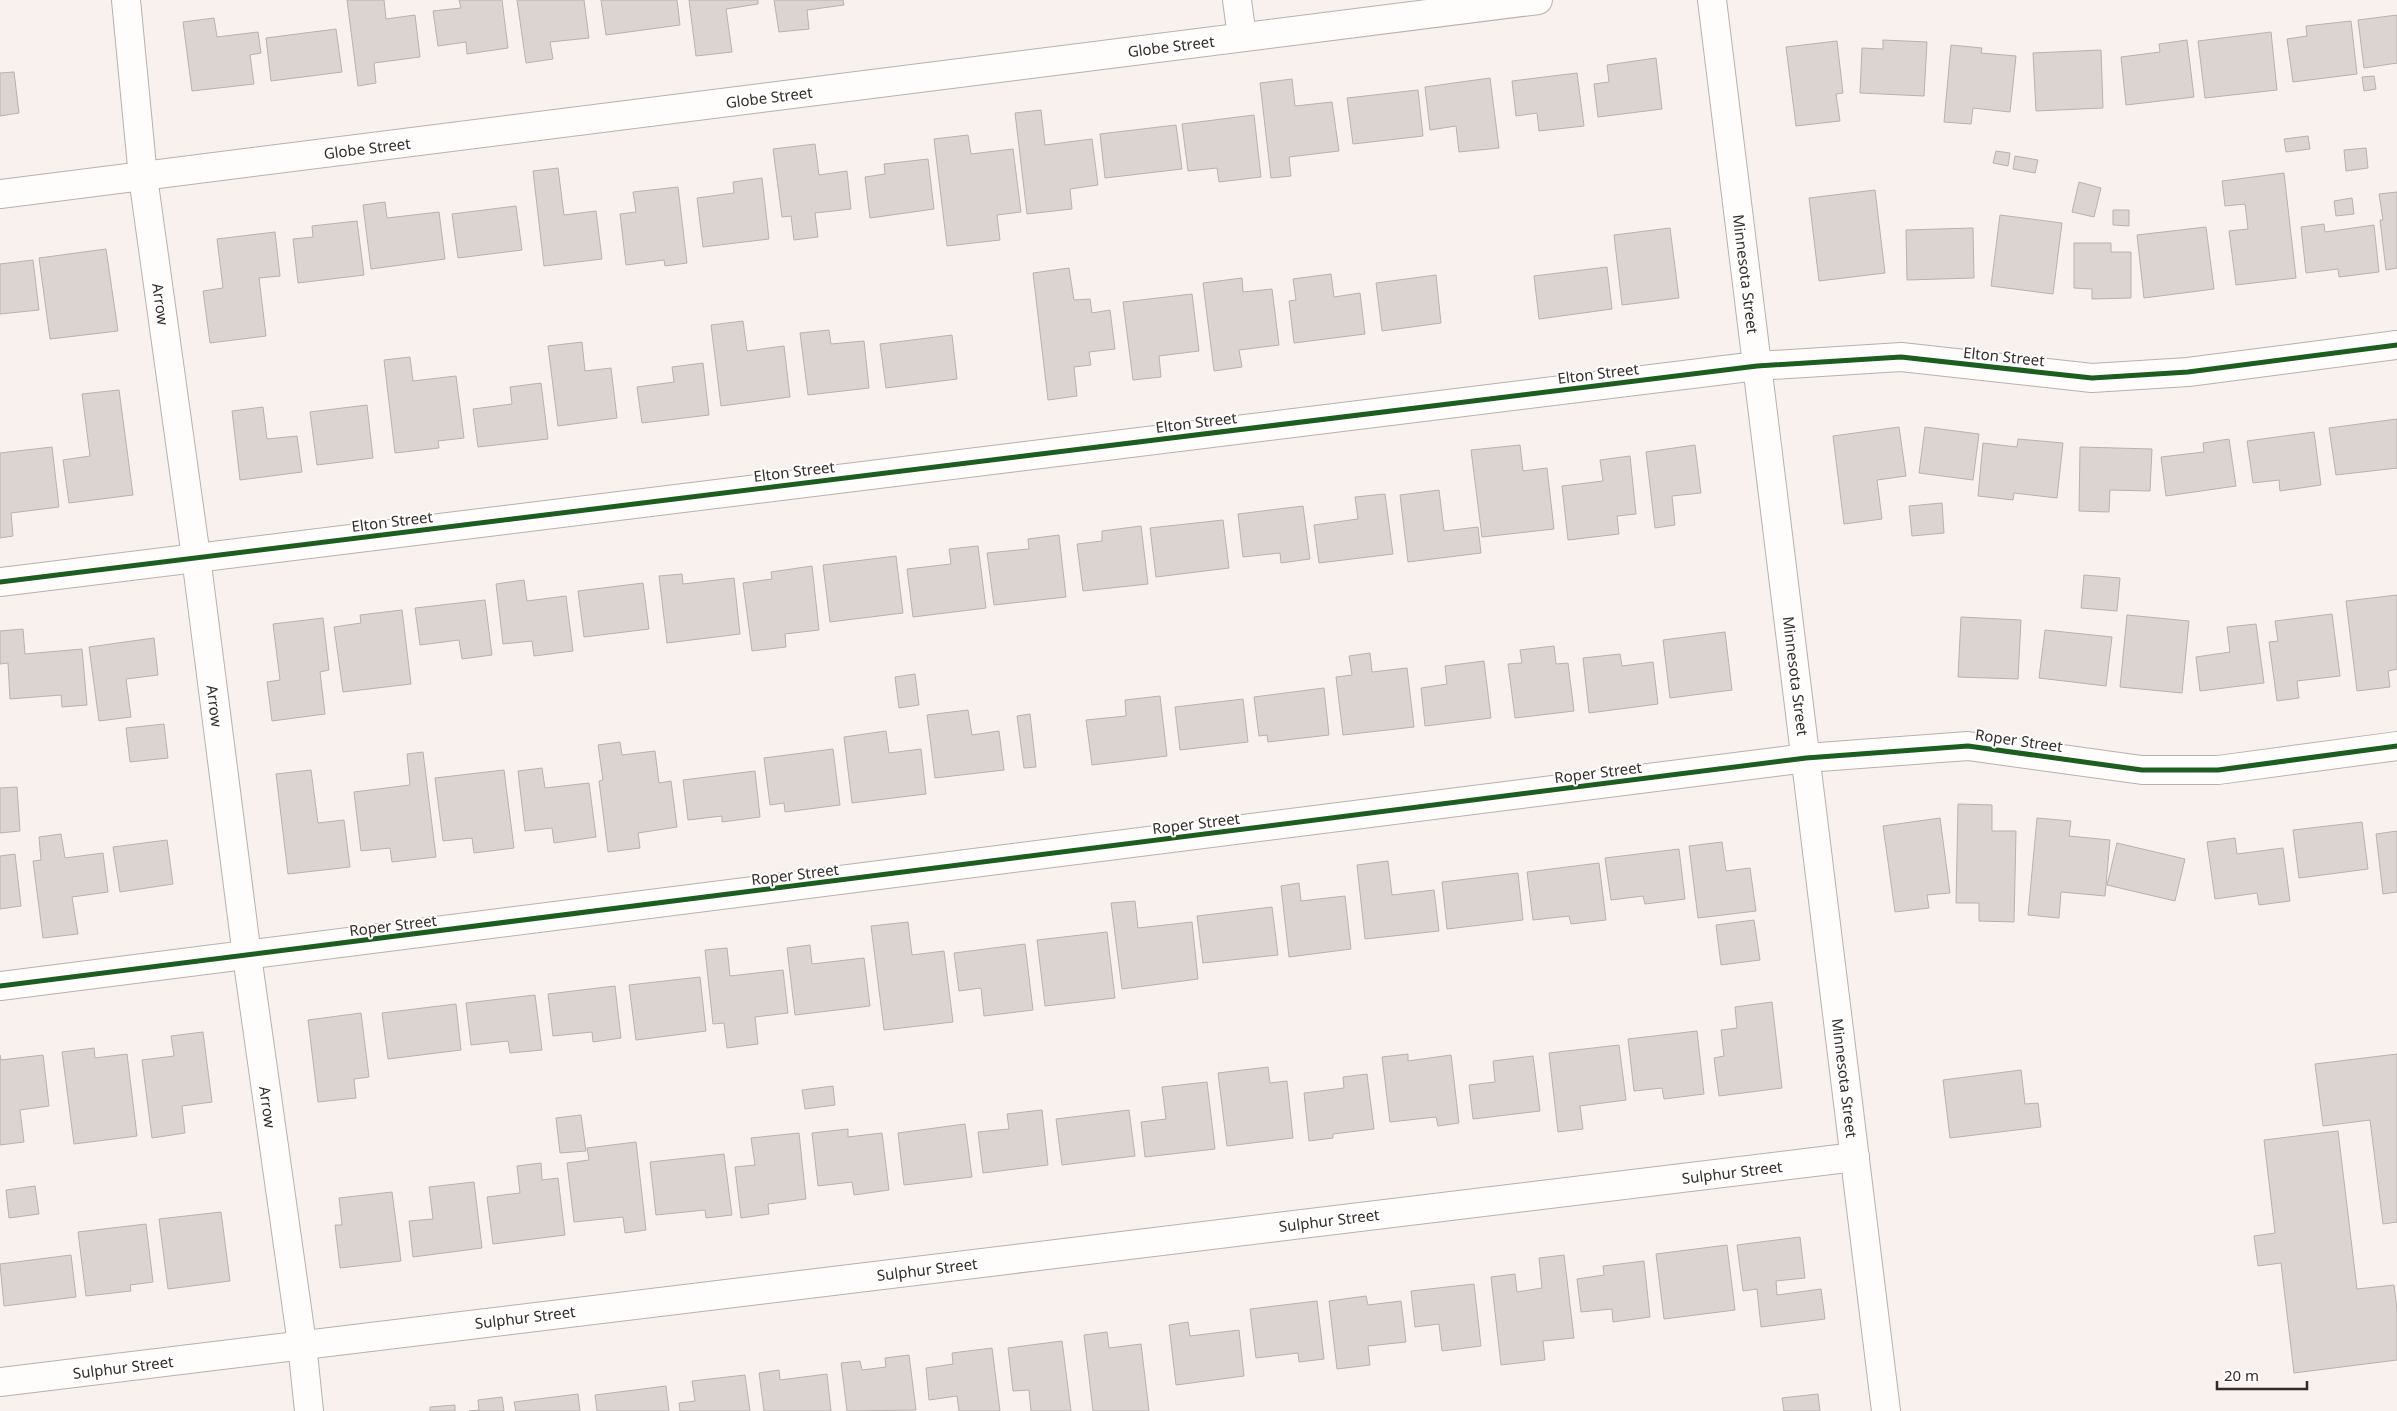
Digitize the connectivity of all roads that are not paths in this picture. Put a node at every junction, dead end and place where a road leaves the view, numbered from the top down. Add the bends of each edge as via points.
1 (126, 0) edge
2 (1237, 0) edge
3 (1538, 0) edge
4 (1712, 0) edge
5 (1242, 37) junction
6 (143, 177) junction
7 (0, 194) edge
8 (2397, 345) edge
9 (1757, 366) junction
10 (196, 557) junction
11 (0, 582) edge
12 (2397, 746) edge
13 (1806, 758) junction
14 (247, 956) junction
15 (0, 986) edge
16 (1855, 1157) junction
17 (302, 1344) junction
18 (0, 1382) edge
19 (309, 1411) edge
20 (1886, 1411) edge

1 - 6 street, Arrow
2 - 5 street
3 - 5 street, Globe Street
4 - 9 street, Minnesota Street
5 - 6 street, Globe Street
6 - 7 street, Globe Street
6 - 10 street, Arrow
8 - 9 street, Elton Street via 2188,372 2092,378 1901,357
9 - 10 street, Elton Street
9 - 13 street, Minnesota Street
10 - 11 street, Elton Street
10 - 14 street, Arrow
12 - 13 street, Roper Street via 2218,770 2142,770 1968,746
13 - 14 street, Roper Street
13 - 16 street, Minnesota Street
14 - 15 street, Roper Street
14 - 17 street, Arrow
16 - 17 street, Sulphur Street
16 - 20 street, Minnesota Street
17 - 18 street, Sulphur Street
17 - 19 street, Arrow

